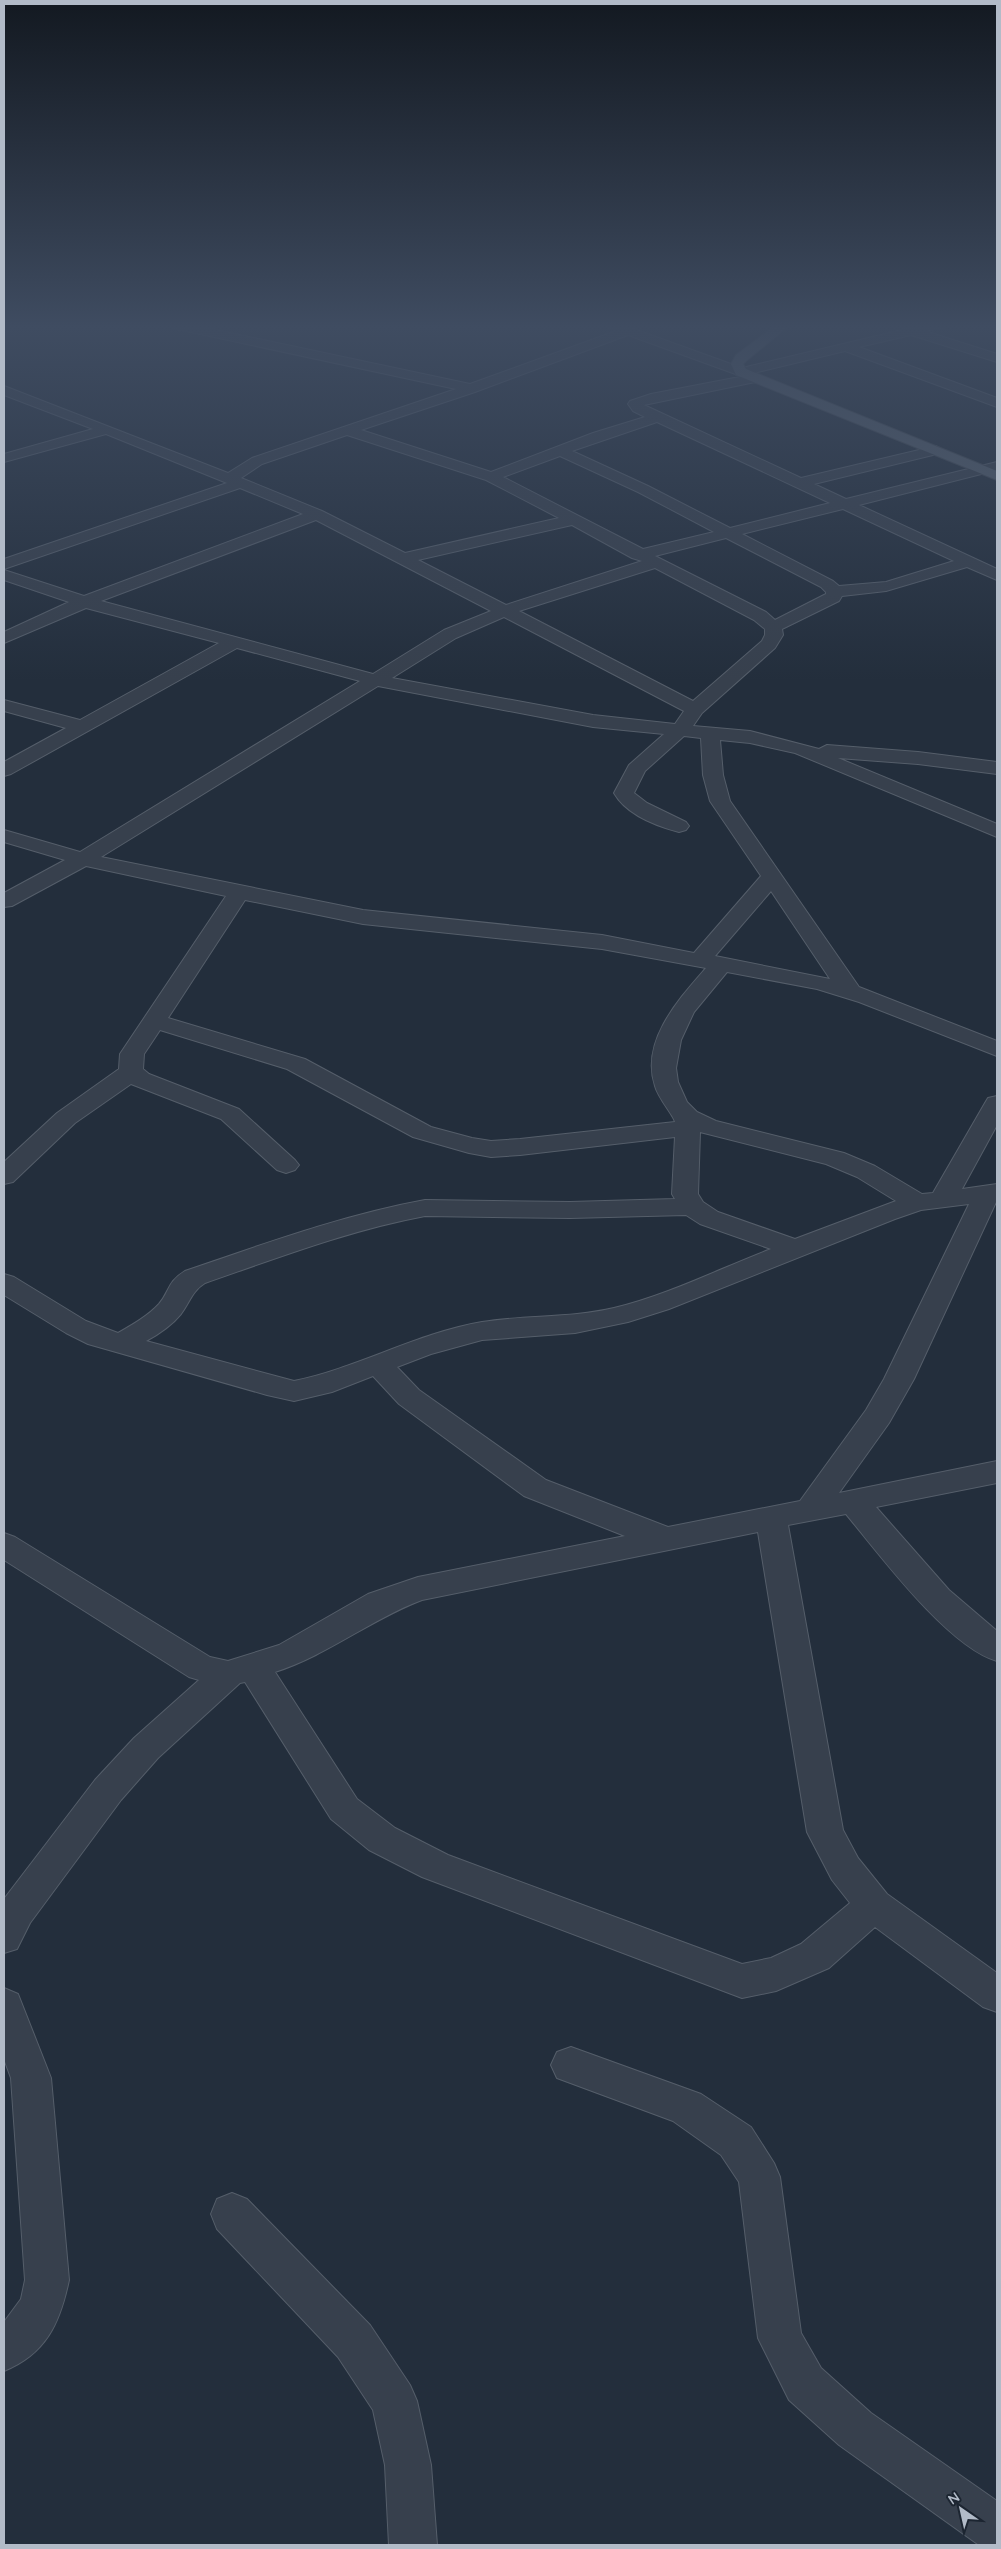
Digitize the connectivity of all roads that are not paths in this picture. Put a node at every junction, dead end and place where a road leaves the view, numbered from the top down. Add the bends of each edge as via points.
1 (57, 443) edge
2 (142, 443) edge
3 (309, 443) edge
4 (386, 443) edge
5 (581, 443) edge
6 (715, 443) edge
7 (918, 443) edge
8 (936, 450) junction
9 (561, 451) junction
10 (4, 458) edge
11 (997, 466) edge
12 (982, 470) junction
13 (997, 476) edge
14 (490, 477) junction
15 (235, 480) junction
16 (802, 482) junction
17 (844, 503) junction
18 (318, 514) junction
19 (572, 520) junction
20 (727, 532) junction
21 (638, 555) junction
22 (403, 558) junction
23 (970, 561) junction
24 (654, 563) junction
25 (4, 564) edge
26 (4, 575) edge
27 (997, 575) edge
28 (835, 591) junction
29 (84, 602) junction
30 (504, 611) junction
31 (772, 627) junction
32 (4, 638) edge
33 (235, 642) junction
34 (376, 680) junction
35 (4, 705) edge
36 (695, 709) junction
37 (82, 727) junction
38 (681, 729) junction
39 (711, 732) junction
40 (801, 749) junction
41 (997, 768) edge
42 (4, 770) edge
43 (679, 826) dead end
44 (997, 831) edge
45 (4, 836) edge
46 (83, 858) junction
47 (772, 877) junction
48 (239, 893) junction
49 (4, 901) edge
50 (711, 962) junction
51 (850, 992) junction
52 (154, 1021) junction
53 (997, 1049) edge
54 (131, 1072) junction
55 (997, 1103) edge
56 (687, 1122) junction
57 (286, 1165) dead end
58 (4, 1176) edge
59 (992, 1193) edge
60 (930, 1201) junction
61 (692, 1207) junction
62 (797, 1248) junction
63 (4, 1283) edge
64 (121, 1344) junction
65 (378, 1364) junction
66 (997, 1472) edge
67 (853, 1501) junction
68 (810, 1510) junction
69 (771, 1518) junction
70 (668, 1539) junction
71 (4, 1546) edge
72 (997, 1648) edge
73 (241, 1671) junction
74 (874, 1905) junction
75 (4, 1937) edge
76 (997, 1995) edge
77 (4, 2006) edge
78 (571, 2065) dead end
79 (232, 2214) dead end
80 (4, 2349) edge
81 (997, 2529) edge
82 (413, 2545) edge

1 - 10 street
2 - 15 street
3 - 15 street via 257,461
4 - 14 street
5 - 9 street
6 - 16 street
7 - 8 main road
8 - 12 main road
8 - 16 street
9 - 14 street
9 - 20 street
11 - 12 street
12 - 13 main road
12 - 17 street
14 - 19 street
15 - 18 street
15 - 25 street
16 - 17 street
17 - 20 street
17 - 23 street
18 - 22 street
18 - 29 street
19 - 21 street
19 - 22 street
20 - 21 street
20 - 28 street
21 - 24 street
22 - 30 street
23 - 27 street
23 - 28 street via 877,589
24 - 30 street
24 - 31 street via 760,616
26 - 29 street
28 - 31 street via 833,597
29 - 32 street
29 - 33 street
30 - 34 street via 450,634
30 - 36 street
31 - 36 street via 774,635 769,644
33 - 34 street
33 - 37 street
34 - 38 street via 593,721
34 - 46 street
35 - 37 street
36 - 38 street
37 - 42 street
38 - 39 street
38 - 43 street via 636,769 624,793 633,804
39 - 40 street
39 - 47 street via 712,781 720,801
40 - 41 street
40 - 44 street
45 - 46 street
46 - 48 street
46 - 49 street
47 - 50 street
47 - 51 street
48 - 50 street via 363,917 602,942
48 - 52 street
50 - 51 street via 821,983
50 - 56 street via 680,1014 665,1049 664,1078
51 - 53 street
52 - 54 street via 132,1054 128,1064
52 - 56 street via 296,1064 422,1132 469,1145 520,1147
54 - 57 street via 230,1114
54 - 58 street via 66,1118
55 - 60 street
56 - 60 street via 848,1163
56 - 61 street via 685,1194
59 - 60 street
59 - 68 street via 878,1416
60 - 62 street
61 - 62 street via 709,1218
61 - 64 street via 570,1210 448,1207 403,1212 310,1238 195,1277 177,1292 174,1305
62 - 65 street via 618,1316 575,1324 482,1331 421,1347
63 - 64 street via 76,1326
64 - 65 street via 294,1390 322,1386
65 - 70 street via 409,1397 535,1488
66 - 67 street
67 - 68 street
67 - 72 street via 932,1595 975,1634
68 - 69 street
69 - 70 street
69 - 74 street via 825,1832 845,1869
70 - 73 street via 418,1589 380,1602 291,1654
71 - 73 street via 202,1668
73 - 74 street via 344,1809 382,1839 435,1866 742,1981 776,1974 814,1956
73 - 75 street via 146,1748 108,1790 16,1912
74 - 76 street
77 - 80 street via 31,2078 47,2280 41,2309 19,2338
78 - 81 street via 687,2107 736,2141 759,2177 780,2338 805,2384 855,2429
79 - 82 street via 354,2341 394,2401 408,2466

